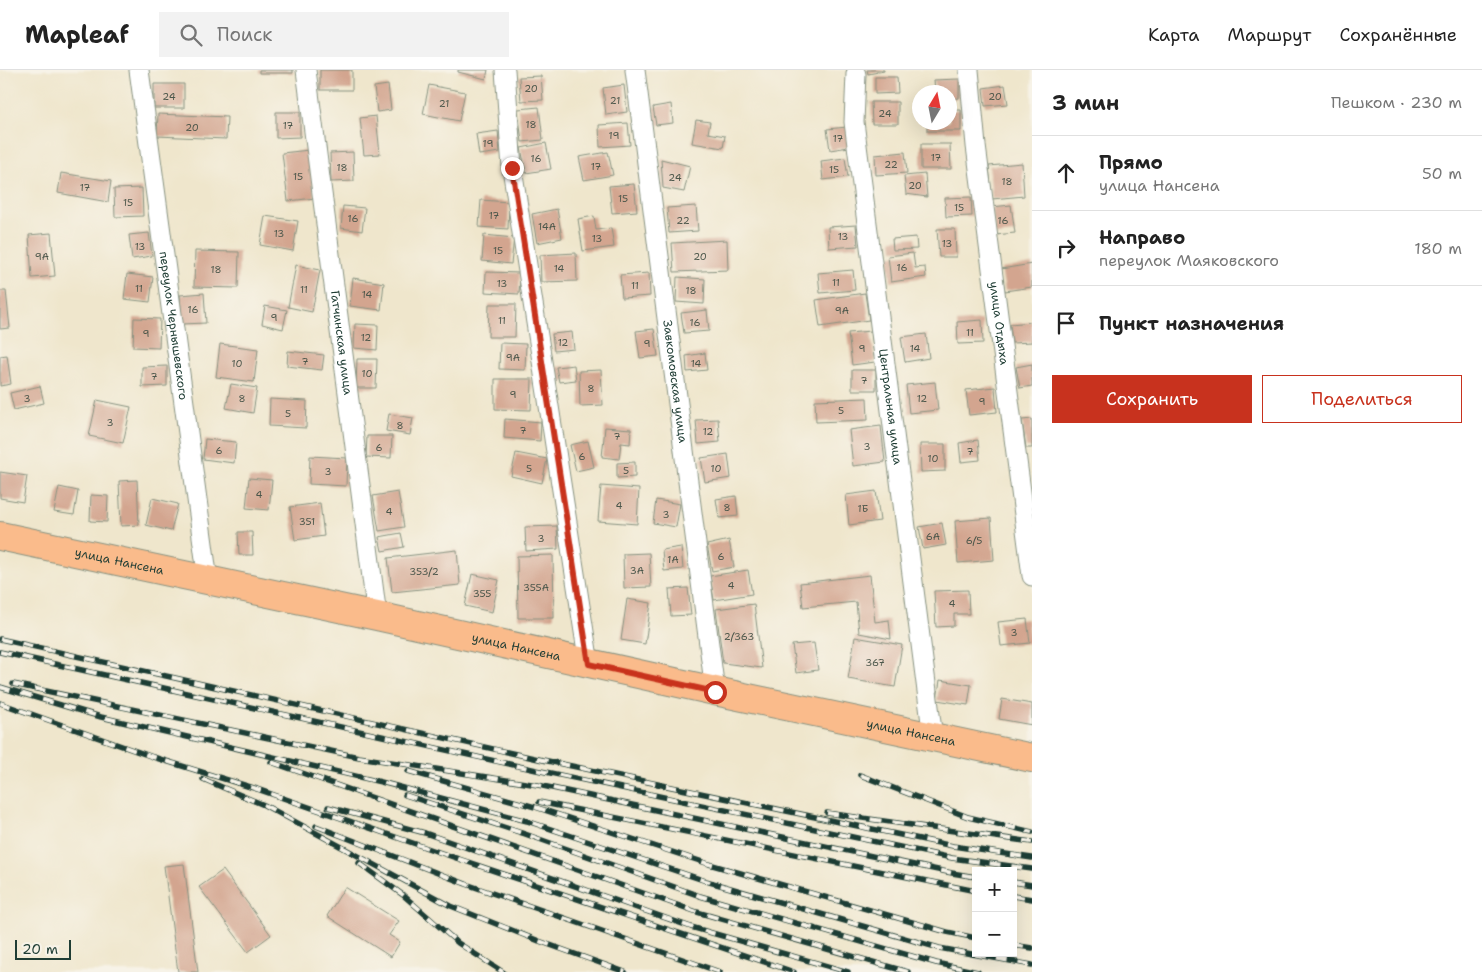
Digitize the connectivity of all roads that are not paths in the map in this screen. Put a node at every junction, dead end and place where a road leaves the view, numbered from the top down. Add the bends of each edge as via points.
1 (138, 70) edge
2 (306, 70) edge
3 (505, 70) edge
4 (635, 70) edge
5 (969, 70) edge
6 (856, 74) dead end
7 (0, 536) edge
8 (1032, 576) edge
9 (208, 581) junction
10 (377, 616) junction
11 (589, 664) junction
12 (715, 692) junction
13 (933, 738) junction
14 (1032, 758) edge

1 - 9 street, переулок Чернышевского
2 - 10 street, Гатчинская улица
3 - 11 street via 512,168
4 - 12 street, Завкомовская улица
5 - 8 street, улица Отдыха
6 - 13 street, Центральная улица via 854,122
7 - 9 main road, улица Нансена
9 - 10 main road, улица Нансена
10 - 11 main road, улица Нансена
11 - 12 main road, улица Нансена
12 - 13 main road, улица Нансена
13 - 14 main road, улица Нансена

